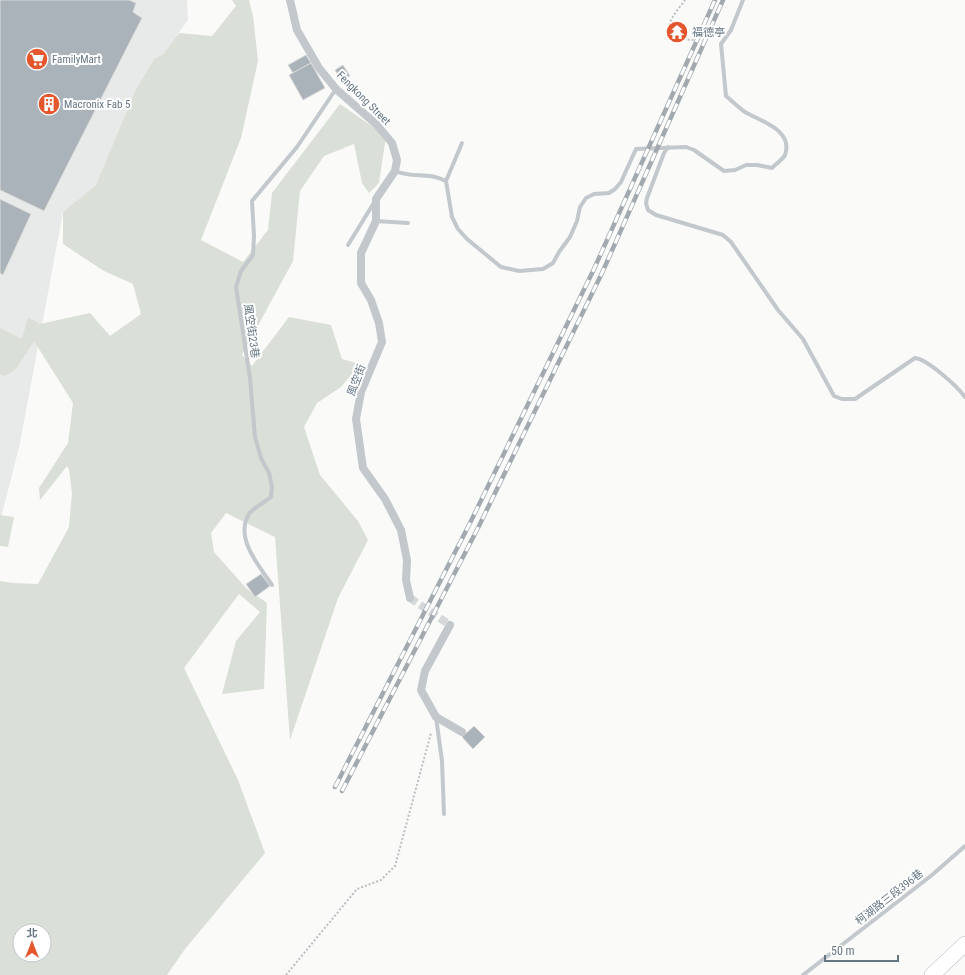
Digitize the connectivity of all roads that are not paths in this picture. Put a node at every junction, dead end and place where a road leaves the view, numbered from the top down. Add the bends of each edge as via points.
1 (290, 0) edge
2 (743, 0) edge
3 (336, 88) junction
4 (462, 143) dead end
5 (668, 147) junction
6 (396, 171) junction
7 (446, 181) junction
8 (376, 199) junction
9 (376, 221) junction
10 (408, 223) dead end
11 (348, 245) dead end
12 (965, 397) edge
13 (272, 585) dead end
14 (410, 598) tunnel mouth
15 (450, 625) dead end
16 (436, 717) junction
17 (462, 732) dead end
18 (444, 814) dead end
19 (965, 846) edge
20 (965, 944) edge
21 (803, 975) edge
22 (932, 975) edge

1 - 3 street, Fengkong Street via 297,30 319,68
2 - 5 lane via 721,44 726,96 745,111 769,123 784,137 784,156 772,168 746,165 724,171 690,148
3 - 6 street, Fengkong Street via 377,125 392,143 397,160
3 - 13 lane, 風空街23巷 via 297,147 252,200 253,255 241,270 236,287 256,437 260,458 269,473 272,487 272,497 249,513 245,527 250,552
4 - 7 lane
5 - 7 lane via 636,149 621,182 615,189 609,193 594,194 586,198 570,237 553,263 543,269 519,271 501,267 467,239 452,217
5 - 12 lane via 647,198 648,210 656,215 723,235 731,242 778,310 803,339 834,396 842,400 855,399 914,358 920,358
6 - 7 lane via 408,175 433,175
6 - 8 street
8 - 9 street, 風空街
8 - 11 lane
9 - 10 lane
9 - 14 street, 風空街 via 361,254 361,282 371,300 382,342 361,392 356,419 363,468 401,530 407,560 406,580
15 - 16 street via 425,671 421,690
16 - 17 street
16 - 18 lane via 442,761
19 - 21 lane, 柯湖路三段396巷 via 932,875
20 - 22 highway

